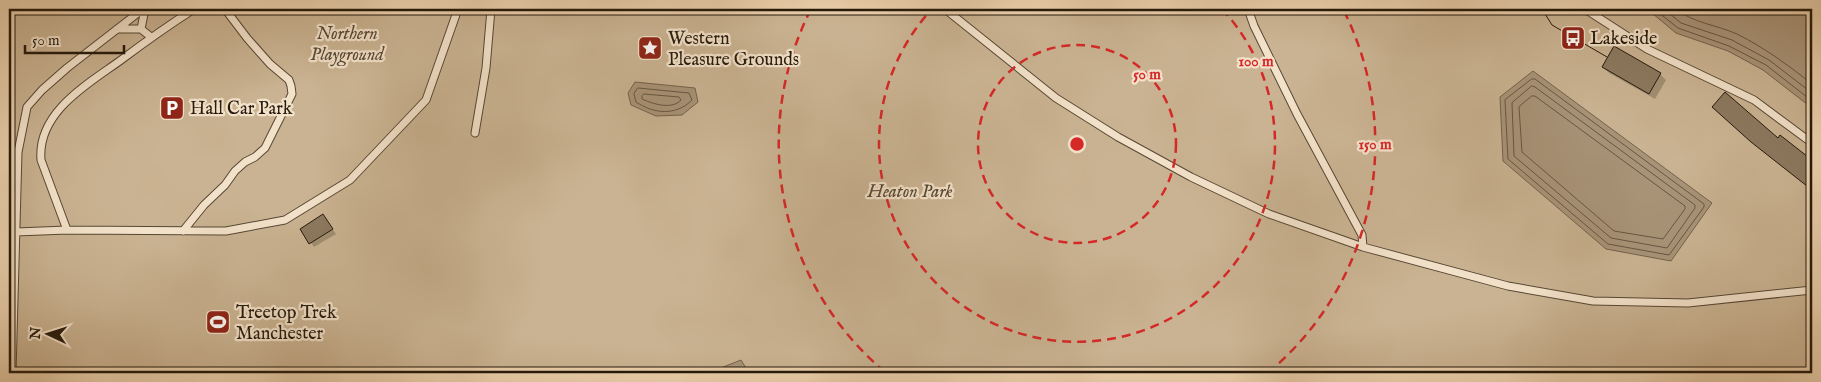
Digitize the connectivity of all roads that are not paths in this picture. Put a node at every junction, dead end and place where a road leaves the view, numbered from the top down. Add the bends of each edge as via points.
1 (144, 9) edge
2 (194, 9) edge
3 (225, 9) edge
4 (458, 9) edge
5 (491, 9) edge
6 (945, 9) edge
7 (1248, 9) edge
8 (1585, 9) edge
9 (117, 29) junction
10 (141, 29) junction
11 (151, 37) junction
12 (475, 132) dead end
13 (1812, 143) edge
14 (67, 230) junction
15 (183, 231) junction
16 (16, 232) junction
17 (1363, 246) junction
18 (1812, 290) edge
19 (12, 373) edge

1 - 9 lane
1 - 10 lane
2 - 11 lane
3 - 15 lane via 270,64 288,80 292,94 265,148 235,172
4 - 15 lane via 426,100 350,180 285,220 226,231
5 - 12 lane via 486,68
6 - 17 lane via 1056,98 1118,138 1269,214
7 - 17 lane via 1297,114 1362,235
8 - 13 lane via 1646,49 1754,100
9 - 10 lane
9 - 16 lane via 67,68 27,107 18,152
10 - 11 lane
11 - 14 lane via 81,88 58,112 42,141 41,160
14 - 15 lane
14 - 16 lane
16 - 19 lane
17 - 18 lane via 1508,286 1593,301 1688,303

